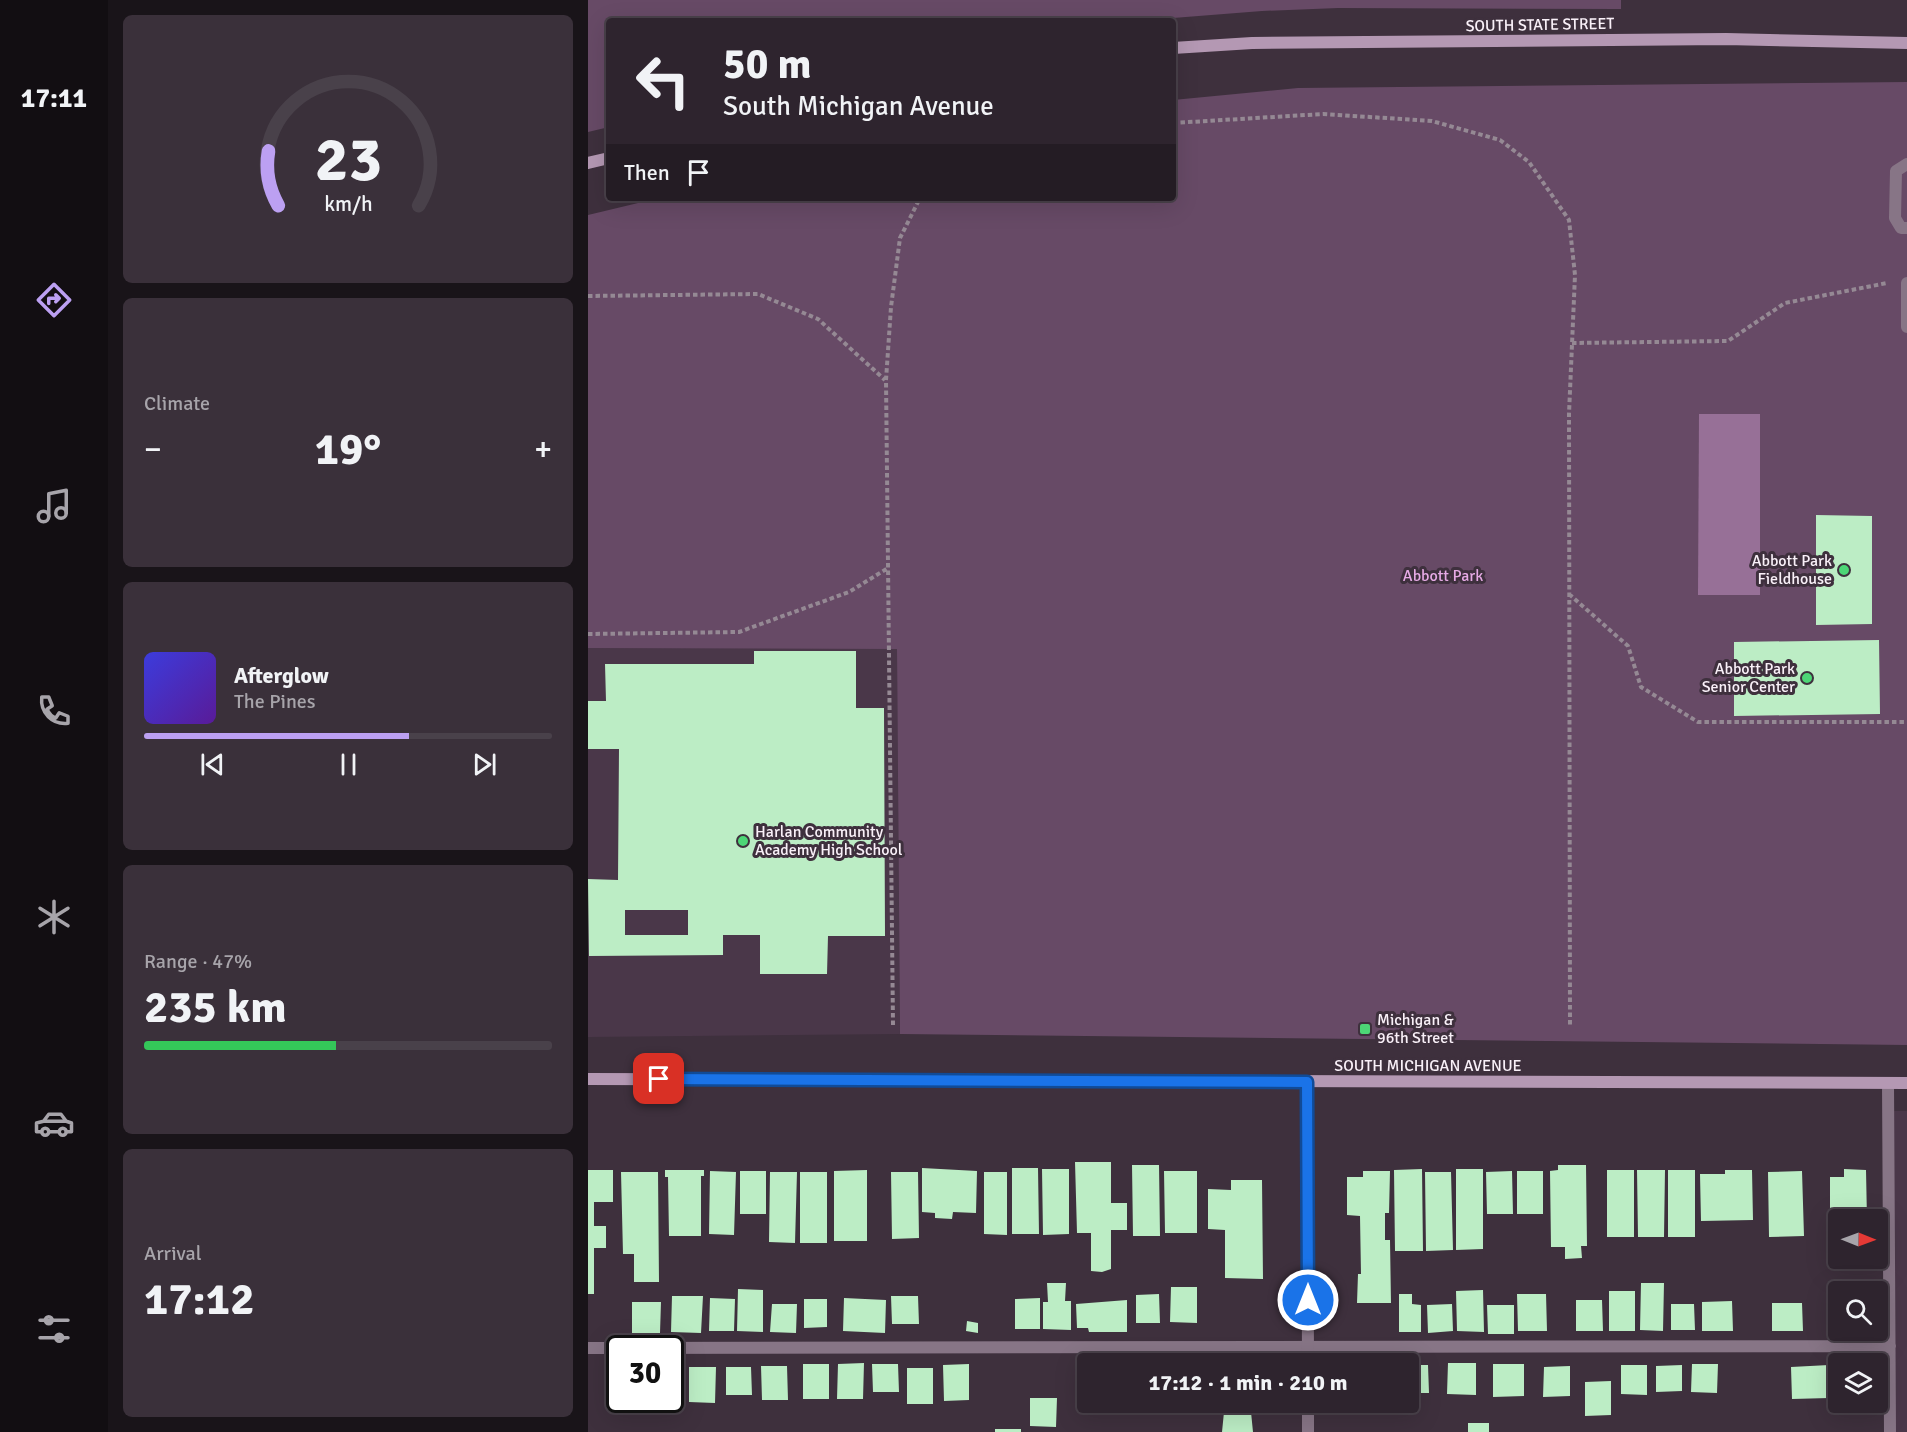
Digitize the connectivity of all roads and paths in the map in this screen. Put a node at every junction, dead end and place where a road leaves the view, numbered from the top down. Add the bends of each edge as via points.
1 (1907, 43) edge
2 (1176, 48) edge
3 (1176, 123) edge
4 (606, 159) edge
5 (588, 163) edge
6 (1907, 164) edge
7 (918, 201) edge
8 (1907, 228) edge
9 (1907, 283) edge
10 (588, 296) edge
11 (1907, 327) edge
12 (1572, 343) junction
13 (886, 380) junction
14 (888, 567) junction
15 (1569, 594) junction
16 (588, 634) edge
17 (1907, 722) edge
18 (893, 1024) dead end
19 (1570, 1027) dead end
20 (588, 1079) edge
21 (1307, 1082) junction
22 (1888, 1083) junction
23 (1907, 1083) edge
24 (1890, 1346) junction
25 (1308, 1347) junction
26 (588, 1348) edge
27 (1308, 1353) edge
28 (1308, 1413) edge
29 (1308, 1432) edge
30 (1890, 1432) edge

1 - 2 main road, SOUTH STATE STREET via 1726,39 1252,43
3 - 12 path via 1323,114 1432,121 1500,140 1529,162 1569,220 1575,275
4 - 5 main road
6 - 8 street via 1896,171 1894,218 1900,228
7 - 13 path via 900,238
9 - 11 street
9 - 12 path via 1879,282 1785,303 1728,341
10 - 13 path via 758,294 818,319
12 - 15 path
13 - 14 path
14 - 16 path via 849,592 739,632
14 - 18 path
15 - 17 path via 1628,646 1641,687 1698,723
15 - 19 path
20 - 21 main road, SOUTH MICHIGAN AVENUE
21 - 22 main road, SOUTH MICHIGAN AVENUE
21 - 25 street
22 - 23 main road, SOUTH MICHIGAN AVENUE
22 - 24 street
24 - 25 street
24 - 30 street
25 - 26 street
25 - 27 street
28 - 29 street

